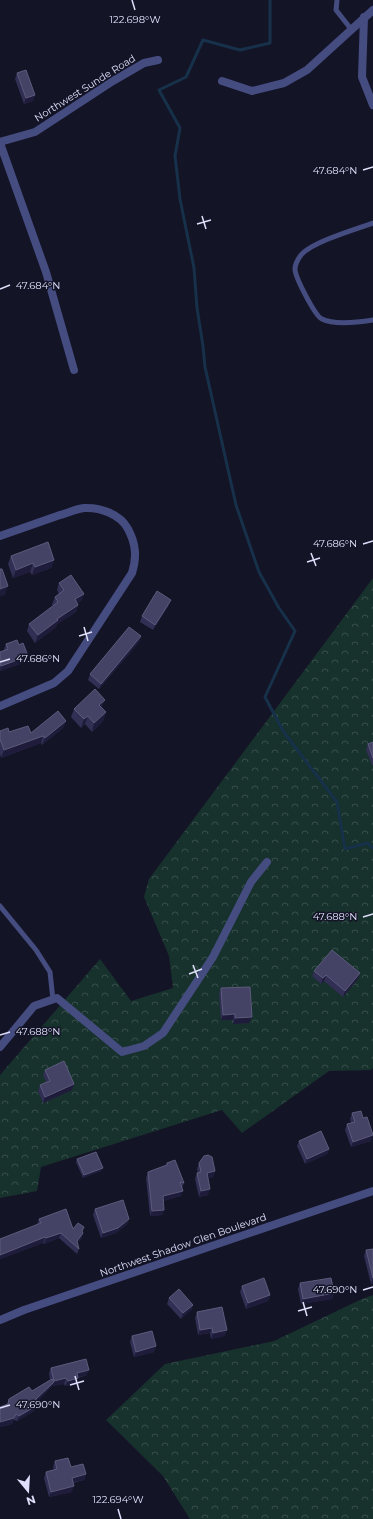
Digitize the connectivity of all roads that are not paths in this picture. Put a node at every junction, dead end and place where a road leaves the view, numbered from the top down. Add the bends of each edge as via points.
1 (337, 0) edge
2 (373, 10) edge
3 (364, 18) junction
4 (351, 29) junction
5 (158, 60) dead end
6 (222, 81) dead end
7 (373, 105) edge
8 (0, 142) edge
9 (373, 223) edge
10 (373, 320) edge
11 (74, 370) dead end
12 (0, 536) edge
13 (0, 706) edge
14 (267, 862) dead end
15 (0, 906) edge
16 (52, 1000) junction
17 (0, 1047) edge
18 (373, 1191) edge
19 (0, 1320) edge

1 - 4 lane via 336,10
2 - 3 street
3 - 4 street
3 - 7 street via 362,77
4 - 6 street via 306,70 284,83 252,91
5 - 8 street, Northwest Sunde Road via 144,63 119,77 35,132
8 - 11 street via 46,272
9 - 10 lane via 313,247 302,254 295,269 316,314 322,319 353,322
12 - 13 street via 82,508 99,508 126,524 135,549 135,562 132,573 68,671 54,683
14 - 16 street via 251,882 213,957 163,1033 144,1046 122,1052 57,998
15 - 16 lane via 36,950 50,972
16 - 17 street via 34,1006
18 - 19 street, Northwest Shadow Glen Boulevard

